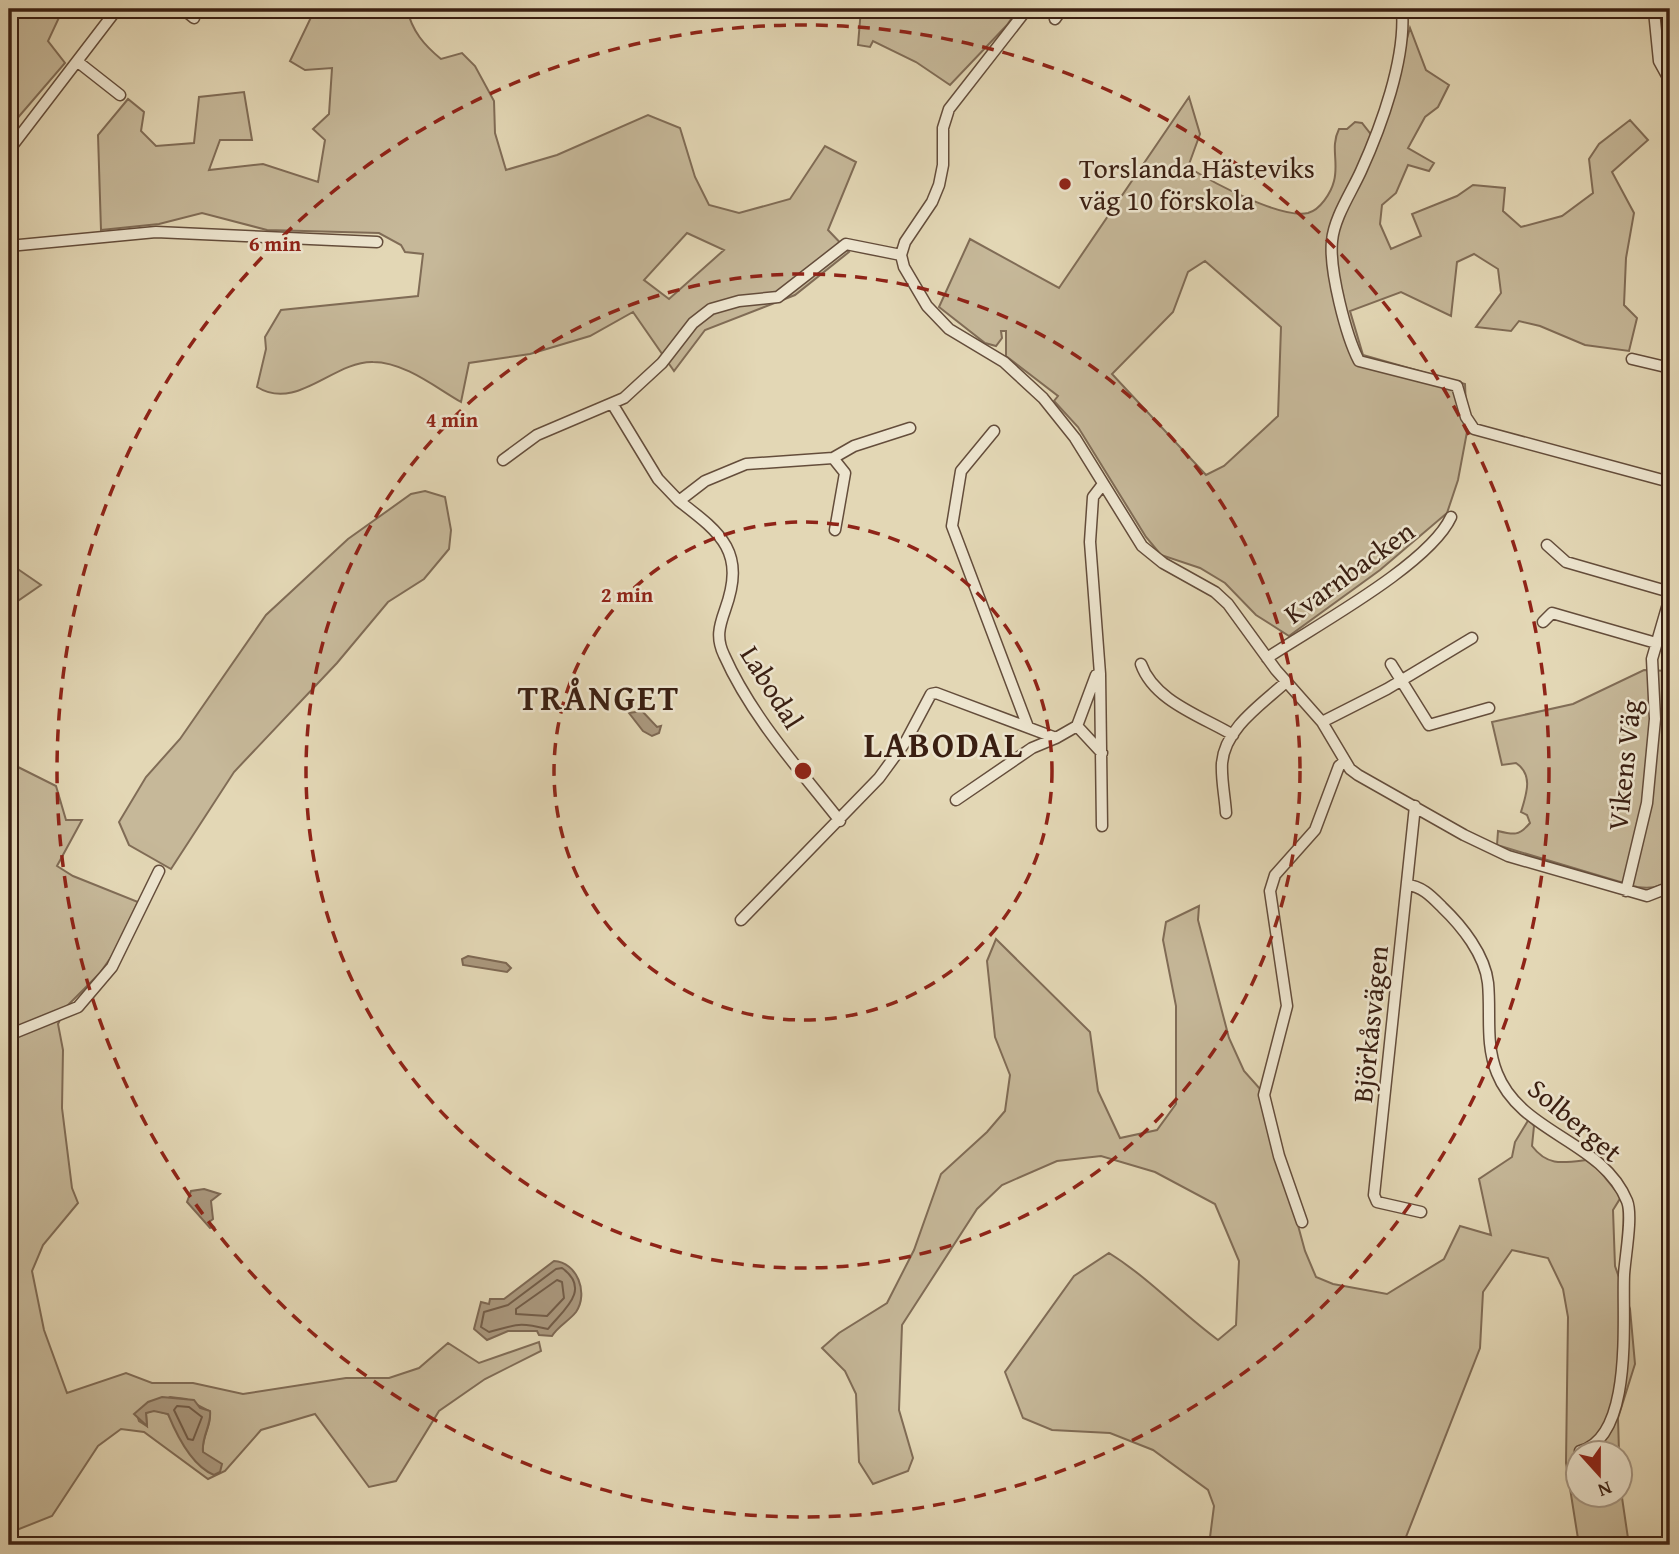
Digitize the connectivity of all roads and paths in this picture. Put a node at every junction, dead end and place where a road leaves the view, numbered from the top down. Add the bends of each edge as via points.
1 (117, 9) edge
2 (183, 9) edge
3 (1027, 9) edge
4 (1062, 9) edge
5 (1400, 9) edge
6 (1654, 11) dead end
7 (194, 18) dead end
8 (1055, 19) dead end
9 (78, 62) junction
10 (1670, 80) edge
11 (120, 95) dead end
12 (9, 150) edge
13 (377, 242) dead end
14 (9, 246) edge
15 (901, 254) junction
16 (1632, 359) dead end
17 (1670, 368) edge
18 (613, 405) junction
19 (910, 428) dead end
20 (994, 431) dead end
21 (833, 457) junction
22 (503, 460) dead end
23 (1670, 482) edge
24 (1103, 484) junction
25 (679, 501) junction
26 (1451, 517) dead end
27 (835, 530) dead end
28 (1547, 545) dead end
29 (1670, 595) edge
30 (1543, 622) dead end
31 (1472, 638) dead end
32 (1656, 643) junction
33 (1267, 658) junction
34 (1141, 664) dead end
35 (1391, 664) dead end
36 (1100, 674) junction
37 (1401, 681) junction
38 (1286, 682) junction
39 (1489, 708) dead end
40 (1322, 722) junction
41 (1077, 726) junction
42 (1028, 727) junction
43 (1233, 735) junction
44 (1056, 738) junction
45 (1102, 753) junction
46 (1345, 761) junction
47 (956, 800) dead end
48 (1415, 806) junction
49 (1226, 813) dead end
50 (840, 821) junction
51 (1102, 826) dead end
52 (159, 871) dead end
53 (1407, 885) junction
54 (1670, 887) edge
55 (1626, 891) junction
56 (741, 920) dead end
57 (9, 1035) edge
58 (1421, 1212) dead end
59 (1302, 1222) dead end
60 (1599, 1438) edge

1 - 9 street
2 - 7 street
3 - 15 street via 949,108 939,185
4 - 8 street
5 - 23 street via 1403,30 1384,110 1331,243 1337,285 1359,362 1457,386 1467,421 1474,429
6 - 10 street via 1659,61
9 - 11 street
9 - 12 street
13 - 14 street via 156,232
15 - 18 street via 846,244 778,297 711,309 692,323 646,380
15 - 24 street via 933,315 1029,384 1065,424
16 - 17 street
18 - 22 street via 537,435
18 - 25 street, Labodal via 658,479
19 - 21 street
20 - 42 street via 961,471 952,526
21 - 25 street via 746,464 705,481
21 - 27 street via 845,473
24 - 33 street via 1142,546 1215,592
24 - 36 street via 1093,497 1090,529
25 - 50 street, Labodal via 715,530 732,556 734,584 717,636 724,655 771,732
26 - 33 street, Kvarnbacken via 1403,567
28 - 29 street, Vikens Väg via 1566,562
29 - 32 street, Vikens Väg
30 - 32 street via 1552,613
31 - 37 street
32 - 55 street, Vikens Väg via 1652,659 1654,742 1647,803
33 - 38 street
34 - 43 street via 1147,680 1161,693
35 - 37 street
36 - 41 street
36 - 45 street
37 - 39 street via 1429,725
37 - 40 street
38 - 40 street
38 - 43 street
40 - 46 street
41 - 44 street
41 - 45 street
42 - 44 street
42 - 50 street via 931,695 894,759
43 - 49 street via 1222,761
44 - 47 street via 1032,748
45 - 51 street
46 - 48 street via 1365,780
46 - 59 street via 1339,766 1315,830 1275,875 1270,891 1287,1006 1264,1095
48 - 53 street, Björkåsvägen
48 - 55 street via 1508,856
50 - 56 street
52 - 57 street via 112,967 78,1007
53 - 58 street, Björkåsvägen via 1374,1195 1377,1202
53 - 60 street, Solberget via 1416,886 1449,913 1477,952 1488,981 1490,1049 1506,1091 1530,1116 1601,1163 1628,1202 1621,1373 1617,1404
54 - 55 street via 1647,896

